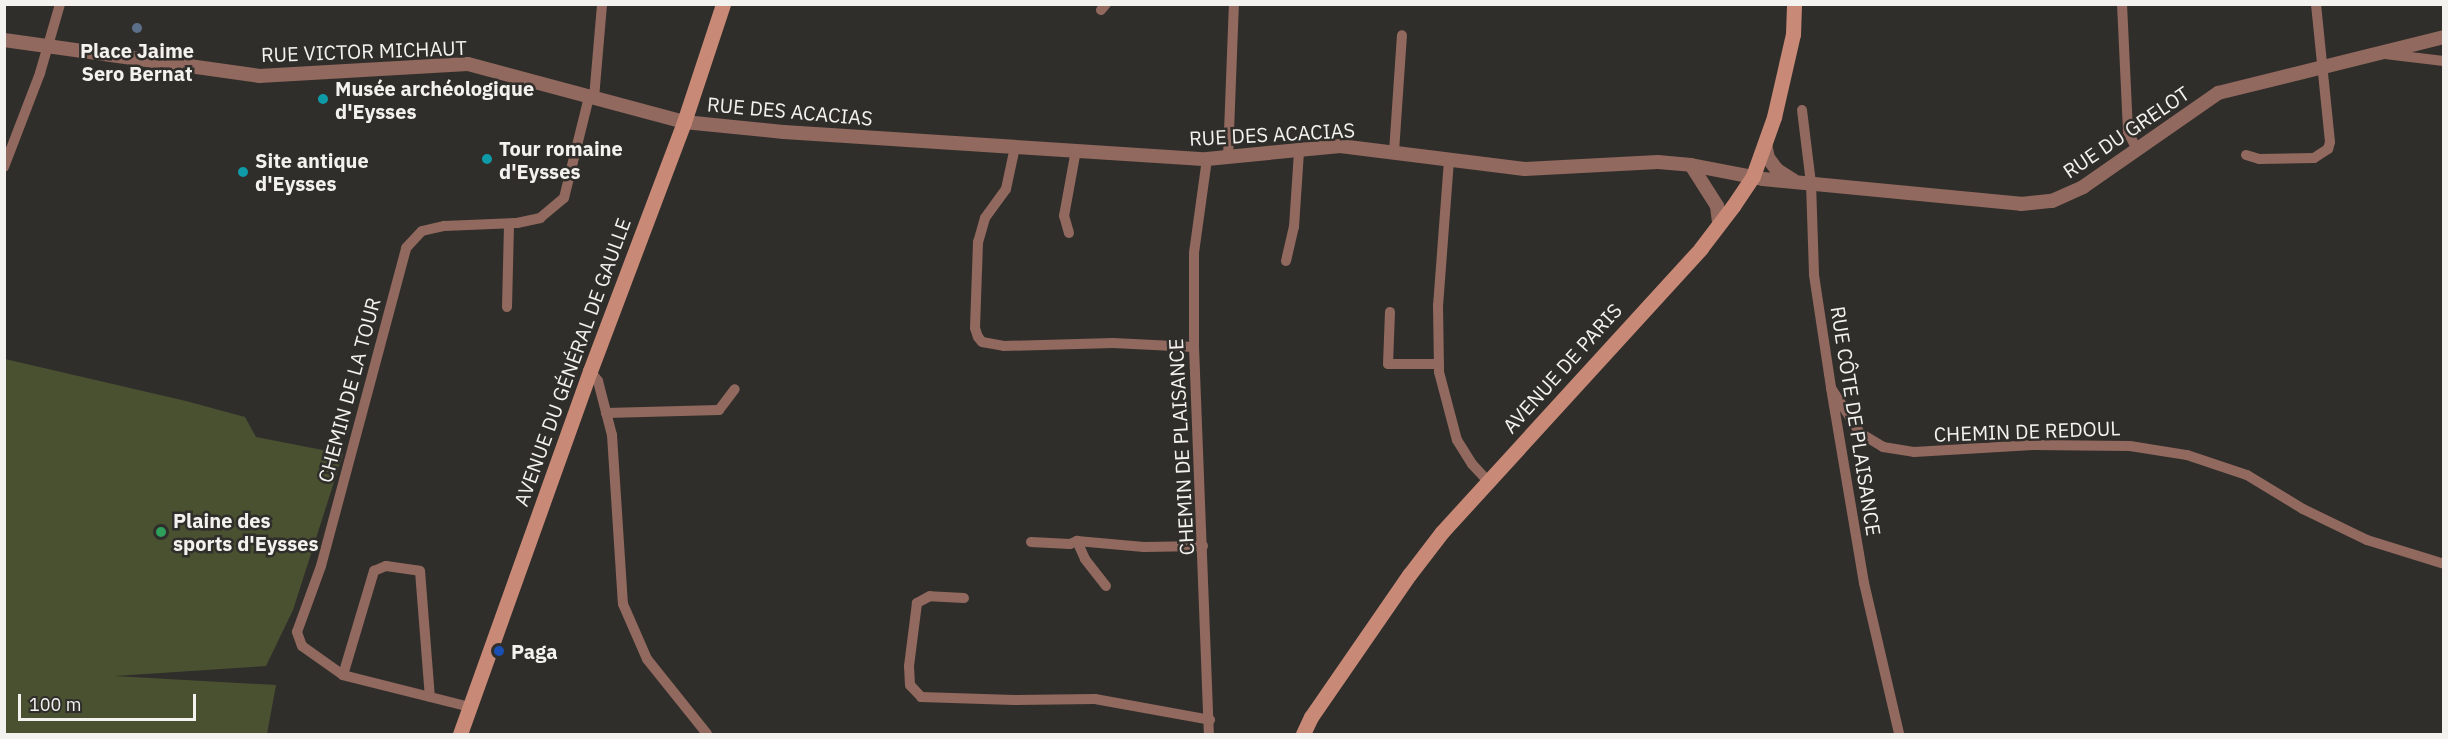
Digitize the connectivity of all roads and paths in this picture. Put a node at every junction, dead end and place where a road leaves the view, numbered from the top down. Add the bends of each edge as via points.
1 (60, 4) edge
2 (602, 4) edge
3 (723, 4) edge
4 (1234, 4) edge
5 (1794, 4) edge
6 (2122, 4) edge
7 (2316, 4) edge
8 (1402, 35) dead end
9 (2444, 37) edge
10 (4, 40) edge
11 (49, 45) junction
12 (2375, 54) junction
13 (2444, 61) edge
14 (2323, 67) junction
15 (591, 97) junction
16 (1802, 110) dead end
17 (684, 122) junction
18 (1765, 144) junction
19 (1015, 147) junction
20 (2136, 148) junction
21 (1076, 150) junction
22 (1299, 151) junction
23 (1394, 152) junction
24 (2246, 155) dead end
25 (1228, 158) junction
26 (1207, 159) junction
27 (1449, 160) junction
28 (1691, 165) junction
29 (4, 167) edge
30 (1753, 176) junction
31 (1795, 182) junction
32 (1810, 183) junction
33 (1719, 223) junction
34 (509, 224) junction
35 (1069, 232) dead end
36 (1286, 261) dead end
37 (507, 307) dead end
38 (1390, 312) dead end
39 (1194, 347) junction
40 (1439, 364) junction
41 (590, 372) junction
42 (735, 388) dead end
43 (1831, 388) junction
44 (606, 412) junction
45 (1488, 481) junction
46 (1077, 541) junction
47 (1031, 542) dead end
48 (1203, 546) junction
49 (2444, 564) edge
50 (1106, 586) dead end
51 (964, 598) dead end
52 (343, 675) junction
53 (430, 697) junction
54 (470, 707) junction
55 (1210, 720) junction
56 (460, 735) edge
57 (707, 735) edge
58 (1209, 735) edge
59 (1303, 735) edge
60 (1899, 735) edge

1 - 11 street
2 - 15 street, CHEMIN DE LA TOUR
3 - 17 main road, AVENUE DU GÉNÉRAL DE GAULLE
4 - 25 street
5 - 18 main road, AVENUE DE PARIS via 1785,80
6 - 20 street via 2128,132
7 - 14 street
8 - 23 street
9 - 12 street, RUE DU GRELOT
10 - 11 street, RUE VICTOR MICHAUT
11 - 15 street, RUE VICTOR MICHAUT via 259,76 468,64
11 - 29 street
12 - 13 street
12 - 14 street, RUE DU GRELOT
14 - 20 street, RUE DU GRELOT via 2218,93
14 - 24 street via 2328,149 2314,158 2259,159
15 - 17 street, RUE VICTOR MICHAUT
15 - 34 street, CHEMIN DE LA TOUR via 564,198 540,218
16 - 32 street, RUE CÔTE DE PLAISANCE
17 - 19 street, RUE DES ACACIAS
17 - 41 main road, AVENUE DU GÉNÉRAL DE GAULLE
18 - 30 main road, AVENUE DE PARIS
18 - 31 street via 1768,158 1777,170
19 - 21 street, RUE DES ACACIAS
19 - 39 street via 1006,189 985,218 978,242 975,328 982,342 1004,346 1113,343
20 - 32 street, RUE DU GRELOT via 2076,191 2035,203
21 - 26 street, RUE DES ACACIAS
21 - 35 street via 1064,216
22 - 23 street, RUE DES ACACIAS via 1340,146
22 - 25 street, RUE DES ACACIAS
22 - 36 street via 1293,235
23 - 27 street, RUE DES ACACIAS
25 - 26 street, RUE DES ACACIAS
26 - 39 street, CHEMIN DE PLAISANCE via 1194,253
27 - 28 street, RUE DES ACACIAS via 1525,169 1658,162
27 - 40 street via 1438,305
28 - 30 street, RUE DES ACACIAS
28 - 33 street via 1718,206
30 - 31 street, RUE DU GRELOT
30 - 33 main road, AVENUE DE PARIS
31 - 32 street, RUE DU GRELOT
32 - 43 street, RUE CÔTE DE PLAISANCE via 1814,275
33 - 45 main road, AVENUE DE PARIS via 1701,248
34 - 37 street
34 - 52 street, CHEMIN DE LA TOUR via 444,226 422,231 406,248 321,566 297,632 302,646
38 - 40 street via 1388,364
39 - 48 street, CHEMIN DE PLAISANCE
40 - 45 street via 1457,440
41 - 44 street via 598,381
41 - 54 main road, AVENUE DU GÉNÉRAL DE GAULLE
42 - 44 street via 719,410
43 - 49 street, CHEMIN DE REDOUL via 1860,433 1883,447 1914,452 2033,445 2130,446 2187,455 2247,475 2303,509 2367,540
43 - 60 street, RUE CÔTE DE PLAISANCE via 1864,584
44 - 57 street via 612,435 623,604 647,659
45 - 59 main road, AVENUE DE PARIS via 1409,575 1311,717
46 - 47 street
46 - 48 street via 1144,547
46 - 50 street via 1084,559
48 - 55 street, CHEMIN DE PLAISANCE
51 - 55 street via 930,596 917,603 909,666 910,685 921,697 1095,699
52 - 53 street
52 - 53 street via 374,571 386,566 420,571
53 - 54 street
54 - 56 main road, AVENUE DU GÉNÉRAL DE GAULLE
55 - 58 street, CHEMIN DE PLAISANCE

